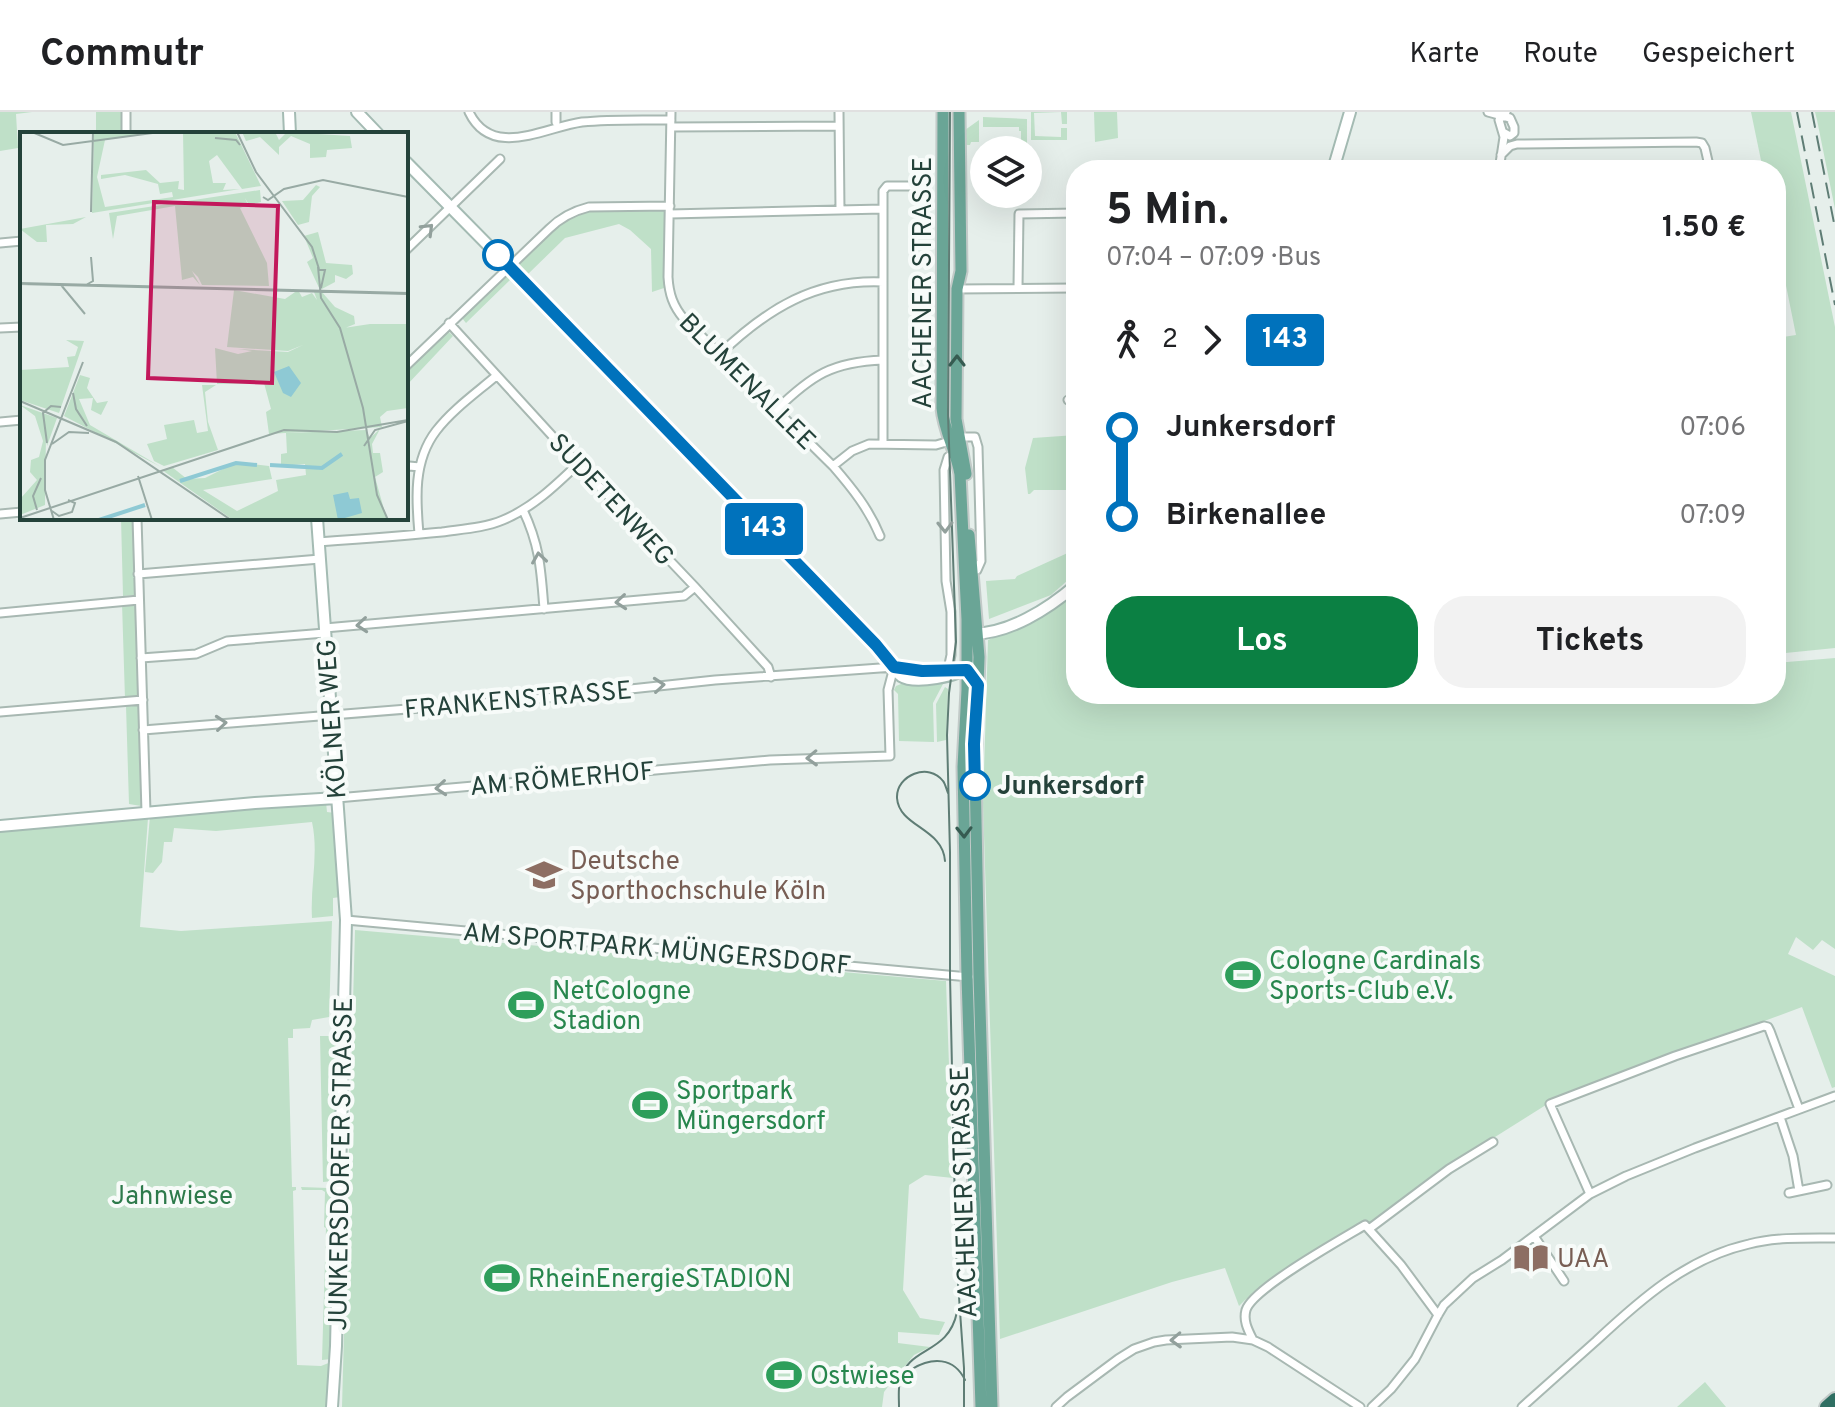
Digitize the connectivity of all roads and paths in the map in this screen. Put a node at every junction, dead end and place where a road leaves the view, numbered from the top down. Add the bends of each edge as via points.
1 (289, 112) edge
2 (357, 112) edge
3 (469, 112) edge
4 (556, 112) edge
5 (839, 112) edge
6 (943, 112) edge
7 (959, 112) edge
8 (1350, 112) edge
9 (1487, 112) edge
10 (1506, 113) edge
11 (671, 120) edge
12 (556, 122) dead end
13 (839, 126) junction
14 (1513, 126) junction
15 (1503, 131) junction
16 (290, 132) edge
17 (376, 132) edge
18 (1519, 144) junction
19 (1533, 144) junction
20 (1501, 155) junction
21 (500, 159) dead end
22 (1336, 160) edge
23 (1500, 160) edge
24 (1708, 160) edge
25 (408, 164) edge
26 (916, 186) dead end
27 (450, 207) junction
28 (883, 209) junction
29 (670, 210) junction
30 (840, 210) junction
31 (1066, 213) edge
32 (944, 226) junction
33 (961, 232) junction
34 (20, 241) edge
35 (0, 243) edge
36 (408, 248) edge
37 (509, 267) junction
38 (883, 282) junction
39 (1018, 288) junction
40 (1066, 288) edge
41 (957, 289) junction
42 (449, 323) junction
43 (20, 327) edge
44 (0, 328) edge
45 (720, 354) junction
46 (883, 360) junction
47 (408, 364) edge
48 (496, 376) junction
49 (776, 410) junction
50 (20, 420) edge
51 (0, 422) edge
52 (883, 443) junction
53 (954, 444) junction
54 (578, 464) junction
55 (833, 466) junction
56 (408, 467) edge
57 (420, 467) junction
58 (523, 510) junction
59 (20, 512) edge
60 (0, 514) edge
61 (137, 520) edge
62 (317, 520) edge
63 (419, 534) junction
64 (880, 536) dead end
65 (318, 542) junction
66 (320, 559) junction
67 (138, 574) junction
68 (695, 587) junction
69 (1066, 593) edge
70 (139, 600) junction
71 (544, 609) junction
72 (0, 613) edge
73 (325, 630) junction
74 (972, 634) junction
75 (979, 657) junction
76 (141, 658) junction
77 (894, 667) junction
78 (967, 670) junction
79 (947, 673) junction
80 (771, 677) junction
81 (972, 685) junction
82 (143, 700) junction
83 (0, 712) edge
84 (331, 714) junction
85 (143, 730) junction
86 (337, 798) junction
87 (146, 812) junction
88 (0, 826) edge
89 (346, 920) junction
90 (973, 976) junction
91 (1835, 1096) edge
92 (1799, 1109) junction
93 (1780, 1117) junction
94 (1493, 1142) dead end
95 (1827, 1185) dead end
96 (1799, 1191) junction
97 (1789, 1193) dead end
98 (1590, 1194) junction
99 (1367, 1227) junction
100 (1534, 1236) junction
101 (1835, 1238) edge
102 (1564, 1281) dead end
103 (1438, 1315) junction
104 (1245, 1321) junction
105 (1232, 1337) junction
106 (1253, 1340) junction
107 (1835, 1399) edge
108 (1059, 1405) edge
109 (1374, 1406) edge
110 (332, 1407) edge
111 (981, 1407) edge
112 (992, 1407) edge
113 (1072, 1407) edge
114 (1360, 1407) edge
115 (1522, 1407) edge
116 (1826, 1407) edge

1 - 16 street
2 - 17 street
3 - 11 street via 482,129 507,138 582,122
4 - 12 street
5 - 13 street
6 - 32 main road, AACHENER STRASSE
7 - 33 main road, AACHENER STRASSE
8 - 22 street
9 - 10 street
9 - 15 street
10 - 14 street
10 - 15 street via 1499,120
11 - 13 street
11 - 29 street, BLUMENALLEE
13 - 30 street
14 - 15 street via 1513,135
14 - 19 street
15 - 18 street
15 - 20 street
18 - 19 street
18 - 20 street
19 - 24 street via 1702,143
20 - 23 street
21 - 27 street
25 - 27 street
26 - 28 street via 884,187
36 -> 27 street
27 - 37 street
28 - 30 street
28 - 38 street
29 - 30 street
29 - 37 street via 579,210 555,223
29 - 45 street, BLUMENALLEE via 671,299
31 - 39 street via 1019,214
32 - 33 main road via 951,235
32 - 53 main road, AACHENER STRASSE via 942,408
33 - 41 main road, AACHENER STRASSE
34 - 35 street
37 - 42 street
37 - 77 street
38 - 45 street via 845,284 800,296 762,317
38 - 46 street
39 - 40 street
39 - 41 street
53 -> 41 main road, AACHENER STRASSE
42 - 47 street
42 - 48 street, SUDETENWEG
43 - 44 street
45 - 49 street, BLUMENALLEE
46 - 49 street via 850,362 816,375
46 - 52 street
48 - 54 street, SUDETENWEG
48 - 57 street via 434,433
49 - 55 street, BLUMENALLEE
50 - 51 street
52 - 53 street
52 - 55 street via 860,446
53 - 74 main road, AACHENER STRASSE
53 - 74 main road, AACHENER STRASSE via 963,451 966,470 974,570
53 -> 79 street, AACHENER STRASSE via 944,470 951,612
54 - 58 street
54 - 68 street, SUDETENWEG
55 - 64 street, BLUMENALLEE
56 - 57 street
57 - 63 street
58 - 63 street via 483,527
71 -> 58 street via 537,545
59 - 60 street
61 - 67 street
62 - 65 street, KÖLNER WEG
63 - 65 street
65 - 66 street, KÖLNER WEG
66 - 67 street
66 - 73 street, KÖLNER WEG
67 - 70 street
68 -> 71 street via 684,596
68 - 80 street, SUDETENWEG via 768,667
69 - 74 street via 1033,615
70 - 72 street
70 - 76 street
71 -> 73 street
73 - 76 street via 227,641 196,654
73 - 84 street, KÖLNER WEG
74 - 75 main road, AACHENER STRASSE
74 - 78 main road, AACHENER STRASSE
75 - 78 street
75 - 81 main road, AACHENER STRASSE
76 - 82 street
77 - 79 street via 909,679
77 - 80 street, FRANKENSTRASSE
77 -> 86 street, AM RÖMERHOF via 888,690 890,756 770,760
78 - 79 street
78 - 81 main road, AACHENER STRASSE
79 - 81 street
84 -> 80 street, FRANKENSTRASSE
81 - 90 main road, AACHENER STRASSE via 963,767
82 - 83 street
82 - 85 street
85 -> 84 street, FRANKENSTRASSE
84 - 86 street, KÖLNER WEG
85 - 87 street
86 - 87 street, AM RÖMERHOF
86 - 89 street, KÖLNER WEG
87 - 88 street, AM RÖMERHOF
89 - 90 street, AM SPORTPARK MÜNGERSDORF
89 - 110 street, JUNKERSDORFER STRASSE
90 - 111 main road, AACHENER STRASSE
90 - 112 main road, AACHENER STRASSE
91 - 92 street
92 - 93 street
92 - 98 street via 1764,1026 1550,1104
93 - 96 street
93 - 98 street
94 - 99 street
95 - 96 street
96 - 97 street
98 - 100 street
99 - 103 street
99 - 104 street via 1256,1296
100 - 102 street
100 - 103 street via 1473,1278
101 - 115 street via 1748,1244 1690,1266 1633,1306
103 - 109 street via 1421,1351
104 - 105 street
104 - 106 street
105 - 106 street
105 -> 108 street via 1143,1345
106 - 114 street
107 - 116 highway
108 - 113 street

